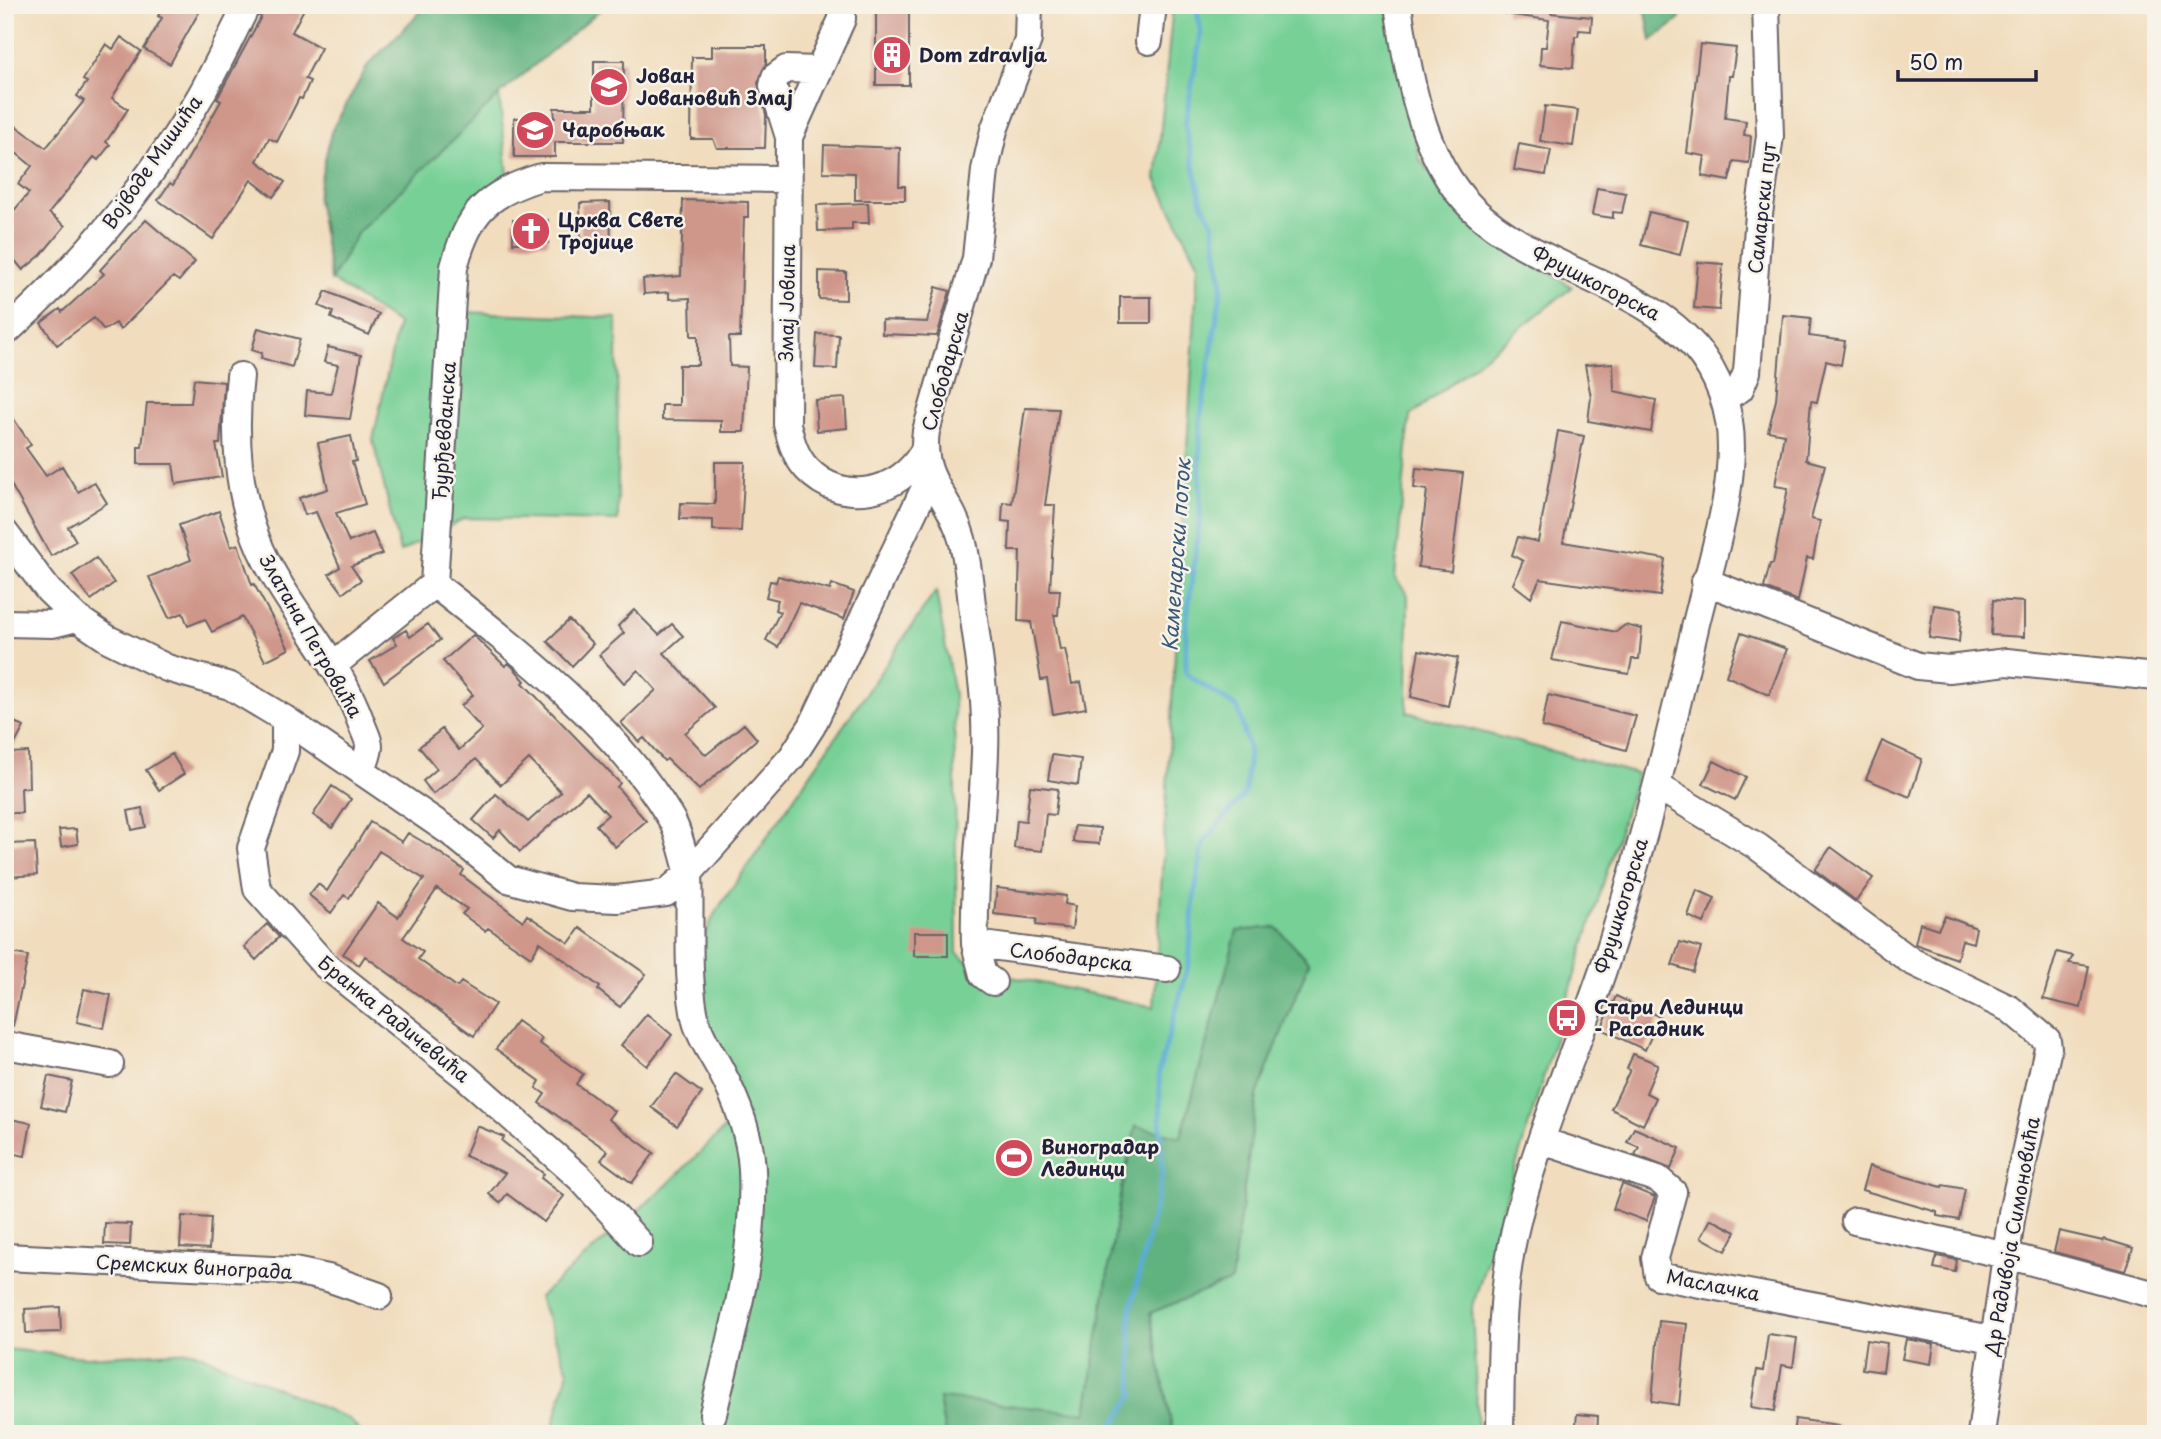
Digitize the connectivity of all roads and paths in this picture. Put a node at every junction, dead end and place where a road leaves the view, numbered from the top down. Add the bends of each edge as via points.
1 (247, 5) edge
2 (842, 5) edge
3 (1029, 5) edge
4 (1153, 5) edge
5 (1398, 5) edge
6 (1766, 5) edge
7 (1149, 41) dead end
8 (819, 69) junction
9 (789, 137) junction
10 (788, 179) junction
11 (5, 333) edge
12 (240, 376) dead end
13 (1723, 398) junction
14 (926, 464) junction
15 (5, 533) edge
16 (1705, 581) junction
17 (434, 584) junction
18 (76, 618) junction
19 (5, 623) edge
20 (332, 666) junction
21 (2156, 677) edge
22 (285, 719) junction
23 (362, 772) junction
24 (1657, 786) junction
25 (689, 873) junction
26 (975, 944) junction
27 (1167, 969) dead end
28 (993, 982) dead end
29 (5, 1045) edge
30 (110, 1064) dead end
31 (1542, 1141) junction
32 (1855, 1221) dead end
33 (639, 1243) dead end
34 (2006, 1255) junction
35 (5, 1257) edge
36 (379, 1296) dead end
37 (2156, 1296) edge
38 (1992, 1339) junction
39 (713, 1414) dead end
40 (1500, 1434) edge
41 (1981, 1434) edge

1 - 11 street, Војводе Мишића via 200,97 125,208 46,296
2 - 8 street, Змај Јовина via 842,19
3 - 14 street, Слободарска via 1028,40 994,130 985,170 976,258
4 - 7 street
5 - 13 street, Фрушкогорска via 1423,123 1452,183 1469,206 1528,248 1661,315 1699,352
6 - 13 street, Самарски пут via 1770,136 1747,372 1740,389
8 - 9 street, Змај Јовина
8 - 9 street via 786,69 775,76 776,98
9 - 10 street, Змај Јовина
10 - 14 street, Змај Јовина via 786,396 793,449 807,470 852,492 878,490
10 - 17 street, Ђурђевданска via 541,177 509,187 482,207 463,234 454,267
12 - 20 street, Златана Петровића via 235,417 247,506 281,589
13 - 16 street, Фрушкогорска via 1730,435 1727,479
14 - 25 street via 812,726 792,757
14 - 26 street, Слободарска via 962,539 983,687 985,753
15 - 18 street via 48,590
16 - 21 street via 1918,666 1949,669 1978,663 2031,664
16 - 24 street, Фрушкогорска
17 - 20 street
17 - 25 street via 541,668 638,772 672,820
18 - 19 street via 53,624
18 - 22 street via 155,662 230,686
20 - 23 street, Златана Петровића via 358,713 369,745
22 - 23 street
22 - 33 street, Бранка Радичевића via 285,751 251,848 257,889 324,964 465,1076 580,1178
23 - 25 street via 450,832 508,879 572,897 617,899 666,893
24 - 31 street, Фрушкогорска via 1605,964
24 - 34 street, Др Радивоја Симоновића via 1758,847 1911,961 2010,1009 2047,1040
25 - 39 street via 696,1023 744,1124 752,1167 750,1245 734,1336
26 - 27 street, Слободарска
26 - 28 street, Слободарска via 983,975
29 - 30 street
31 - 38 street, Маслачка via 1658,1179 1674,1192 1655,1258 1658,1276
31 - 40 street, Фрушкогорска via 1510,1259 1502,1329
32 - 34 street
34 - 37 street
34 - 38 street, Др Радивоја Симоновића
35 - 36 street, Сремских винограда via 293,1271
38 - 41 street, Др Радивоја Симоновића

